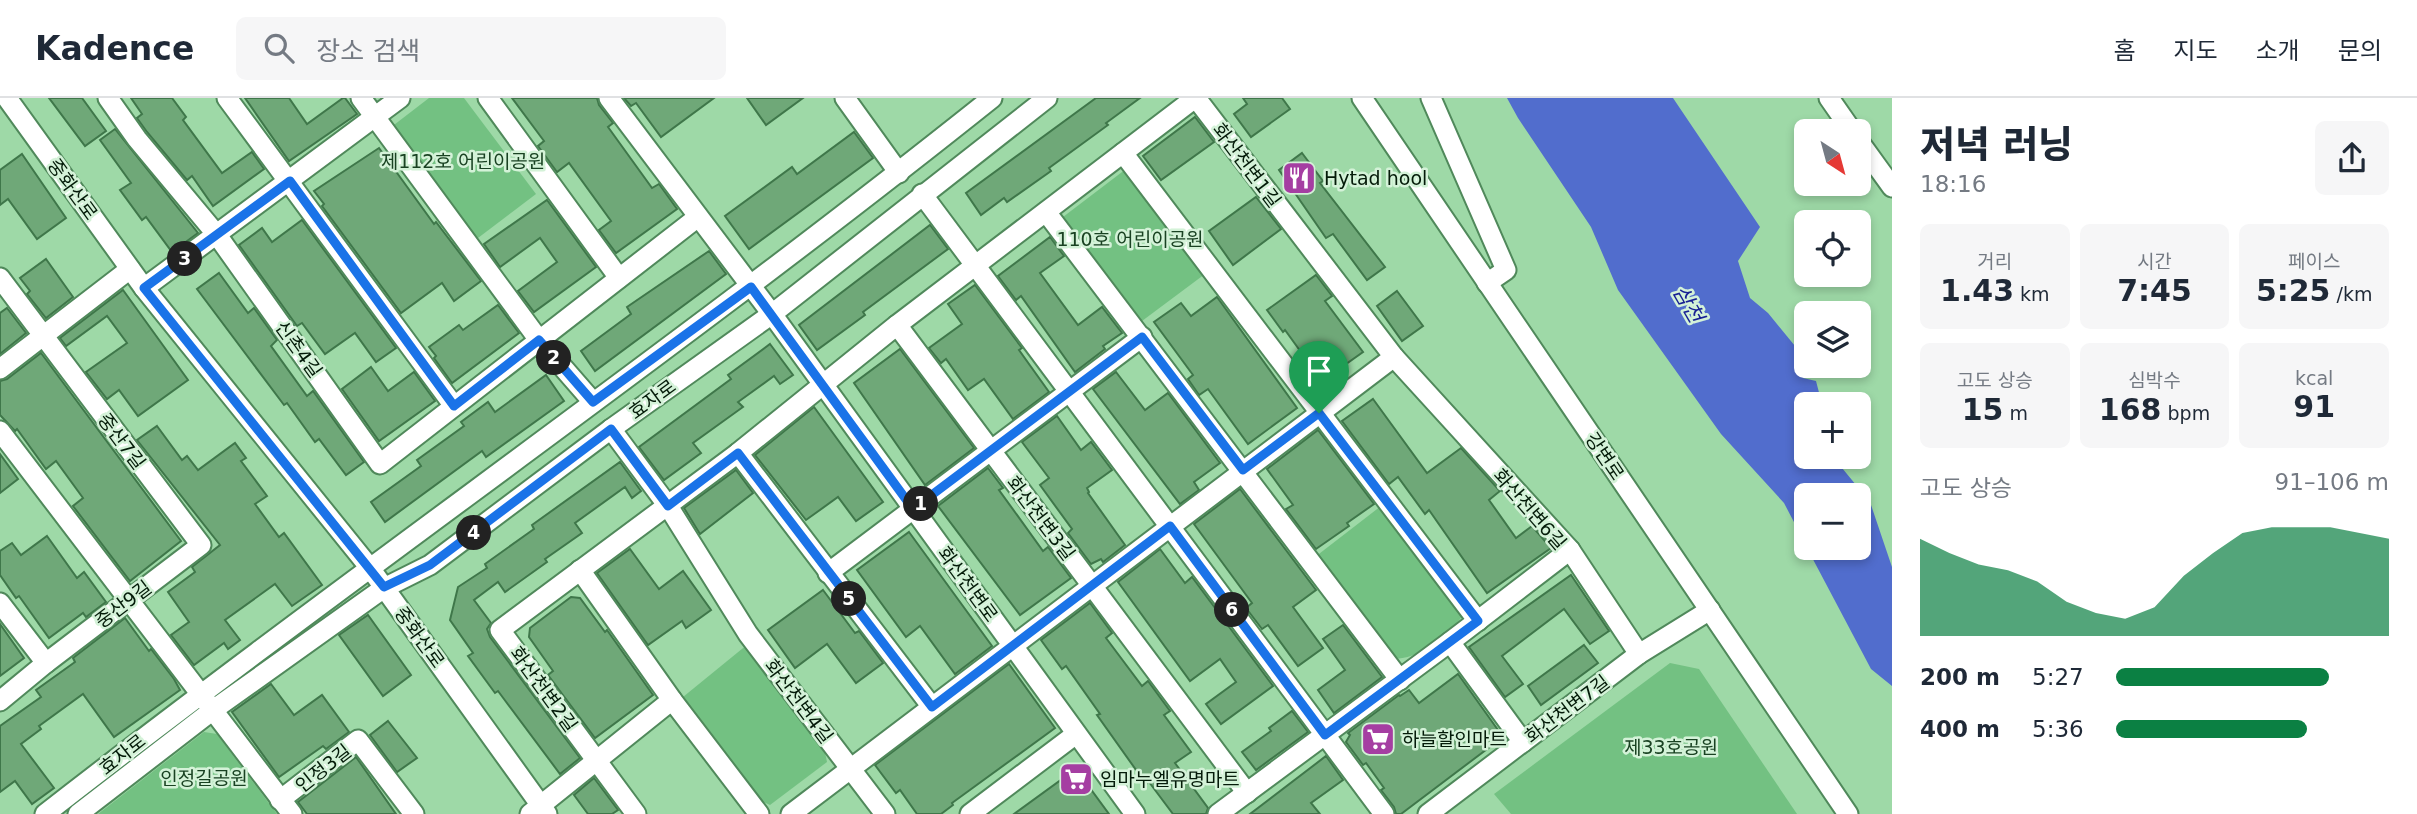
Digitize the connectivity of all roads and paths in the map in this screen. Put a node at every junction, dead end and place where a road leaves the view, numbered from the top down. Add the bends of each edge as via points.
1 (7, 98) edge
2 (108, 98) edge
3 (227, 98) edge
4 (361, 98) edge
5 (400, 98) edge
6 (488, 98) edge
7 (609, 98) edge
8 (845, 98) edge
9 (992, 98) edge
10 (1047, 98) edge
11 (1196, 98) edge
12 (1362, 98) edge
13 (1430, 98) edge
14 (1829, 98) edge
15 (375, 116) junction
16 (1844, 119) edge
17 (1123, 153) junction
18 (1871, 158) edge
19 (899, 173) junction
20 (290, 181) junction
21 (1892, 187) edge
22 (922, 194) junction
23 (1046, 212) junction
24 (698, 217) junction
25 (217, 235) junction
26 (976, 266) junction
27 (130, 269) junction
28 (0, 278) edge
29 (620, 278) junction
30 (1487, 283) junction
31 (751, 287) junction
32 (144, 288) junction
33 (772, 314) junction
34 (897, 325) junction
35 (43, 336) junction
36 (1142, 337) junction
37 (539, 340) junction
38 (1394, 357) junction
39 (0, 369) edge
40 (823, 387) junction
41 (1069, 392) junction
42 (593, 402) junction
43 (454, 406) junction
44 (1319, 413) junction
45 (611, 429) junction
46 (3, 441) edge
47 (991, 451) junction
48 (738, 453) junction
49 (1243, 470) junction
50 (668, 506) junction
51 (913, 509) junction
52 (1170, 526) junction
53 (201, 545) joint
54 (1570, 550) junction
55 (370, 568) junction
56 (580, 570) junction
57 (828, 573) junction
58 (1091, 585) junction
59 (384, 587) junction
60 (129, 600) junction
61 (0, 603) edge
62 (1710, 610) junction
63 (1478, 621) junction
64 (1450, 642) junction
65 (1013, 645) junction
66 (1639, 654) junction
67 (46, 663) junction
68 (1400, 680) junction
69 (200, 693) junction
70 (672, 700) junction
71 (0, 701) edge
72 (932, 707) junction
73 (213, 710) junction
74 (1076, 734) junction
75 (1325, 735) junction
76 (1523, 741) junction
77 (596, 760) junction
78 (850, 769) junction
79 (1247, 793) junction
80 (286, 807) edge
81 (539, 811) edge
82 (45, 814) edge
83 (78, 814) edge
84 (414, 814) edge
85 (636, 814) edge
86 (759, 814) edge
87 (791, 814) edge
88 (885, 814) edge
89 (970, 814) edge
90 (1135, 814) edge
91 (1218, 814) edge
92 (1384, 814) edge
93 (1428, 814) edge
94 (1848, 814) edge

1 - 27 street, 중화산로
2 - 25 street, 신촌4길
3 - 20 street
4 - 15 street
5 - 15 street
6 - 29 street
7 - 24 street
8 - 19 street
9 - 19 street, 효자로
10 - 22 street, 효자로
11 - 17 street, 화산천변1길
11 - 38 street, 화산천변1길
12 - 30 street, 강변로
13 - 30 street via 1506,270
14 - 16 street
15 - 20 street
15 - 37 street
17 - 23 street, 화산천변1길
17 - 44 street
18 - 21 street
19 - 31 street, 효자로
20 - 25 street
20 - 43 street
22 - 26 street
22 - 33 street, 효자로
23 - 26 street, 화산천변1길
23 - 36 street
24 - 29 street
24 - 31 street
25 - 32 street
25 - 43 street, 신촌4길 via 380,464
26 - 34 street, 화산천변1길
26 - 41 street
27 - 32 street, 중화산로
27 - 35 street
28 - 35 street, 중산7길
29 - 37 street
30 - 62 street, 강변로
31 - 33 street, 화산천변로
31 - 42 street, 효자로
32 - 55 street, 중화산로
33 - 40 street, 화산천변로
33 - 45 street, 효자로
34 - 40 street, 화산천변1길
34 - 47 street
35 - 39 street
35 - 53 street, 중산7길
36 - 41 street
36 - 49 street
37 - 42 street
37 - 43 street
38 - 44 street
38 - 54 street, 화산천변6길
40 - 48 street, 화산천변2길
40 - 51 street, 화산천변로
41 - 47 street
41 - 52 street
42 - 55 street, 효자로
44 - 49 street
44 - 63 street
45 - 50 street
45 - 59 street, 효자로 via 430,565
46 - 60 street
47 - 51 street
47 - 58 street, 화산천변3길
48 - 50 street, 화산천변2길
48 - 57 street
49 - 52 street
49 - 68 street
50 - 56 street, 화산천변2길
50 - 78 street, 화산천변4길 via 748,634
51 - 57 street
51 - 65 street, 화산천변로
52 - 58 street
52 - 75 street
53 - 60 street, 중산9길
54 - 63 street, 화산천변6길
54 - 66 street
55 - 59 street, 중화산로
55 - 69 street, 효자로
56 - 70 street
56 - 77 street, 화산천변2길 via 500,630
57 - 72 street
58 - 65 street
58 - 79 street, 화산천변3길
59 - 73 street, 효자로
59 - 81 street, 중화산로
60 - 67 street, 중산9길
60 - 69 street
61 - 67 street
62 - 66 street, 화산천변7길
62 - 94 street, 강변로
63 - 64 street, 화산천변6길
64 - 68 street, 화산천변6길
64 - 76 street
65 - 72 street
65 - 74 street, 화산천변로
66 - 76 street, 화산천변7길
67 - 71 street, 중산9길
68 - 75 street, 화산천변6길
69 - 73 street
69 - 82 street, 효자로
70 - 77 street
70 - 86 street
72 - 78 street
73 - 80 street
73 - 83 street, 효자로
74 - 89 street
74 - 90 street, 화산천변로
75 - 79 street, 화산천변6길
75 - 92 street
76 - 93 street, 화산천변7길
77 - 81 street
77 - 85 street
78 - 87 street
78 - 88 street, 화산천변4길
79 - 91 street, 화산천변6길
80 - 84 street, 인정3길 via 358,740

